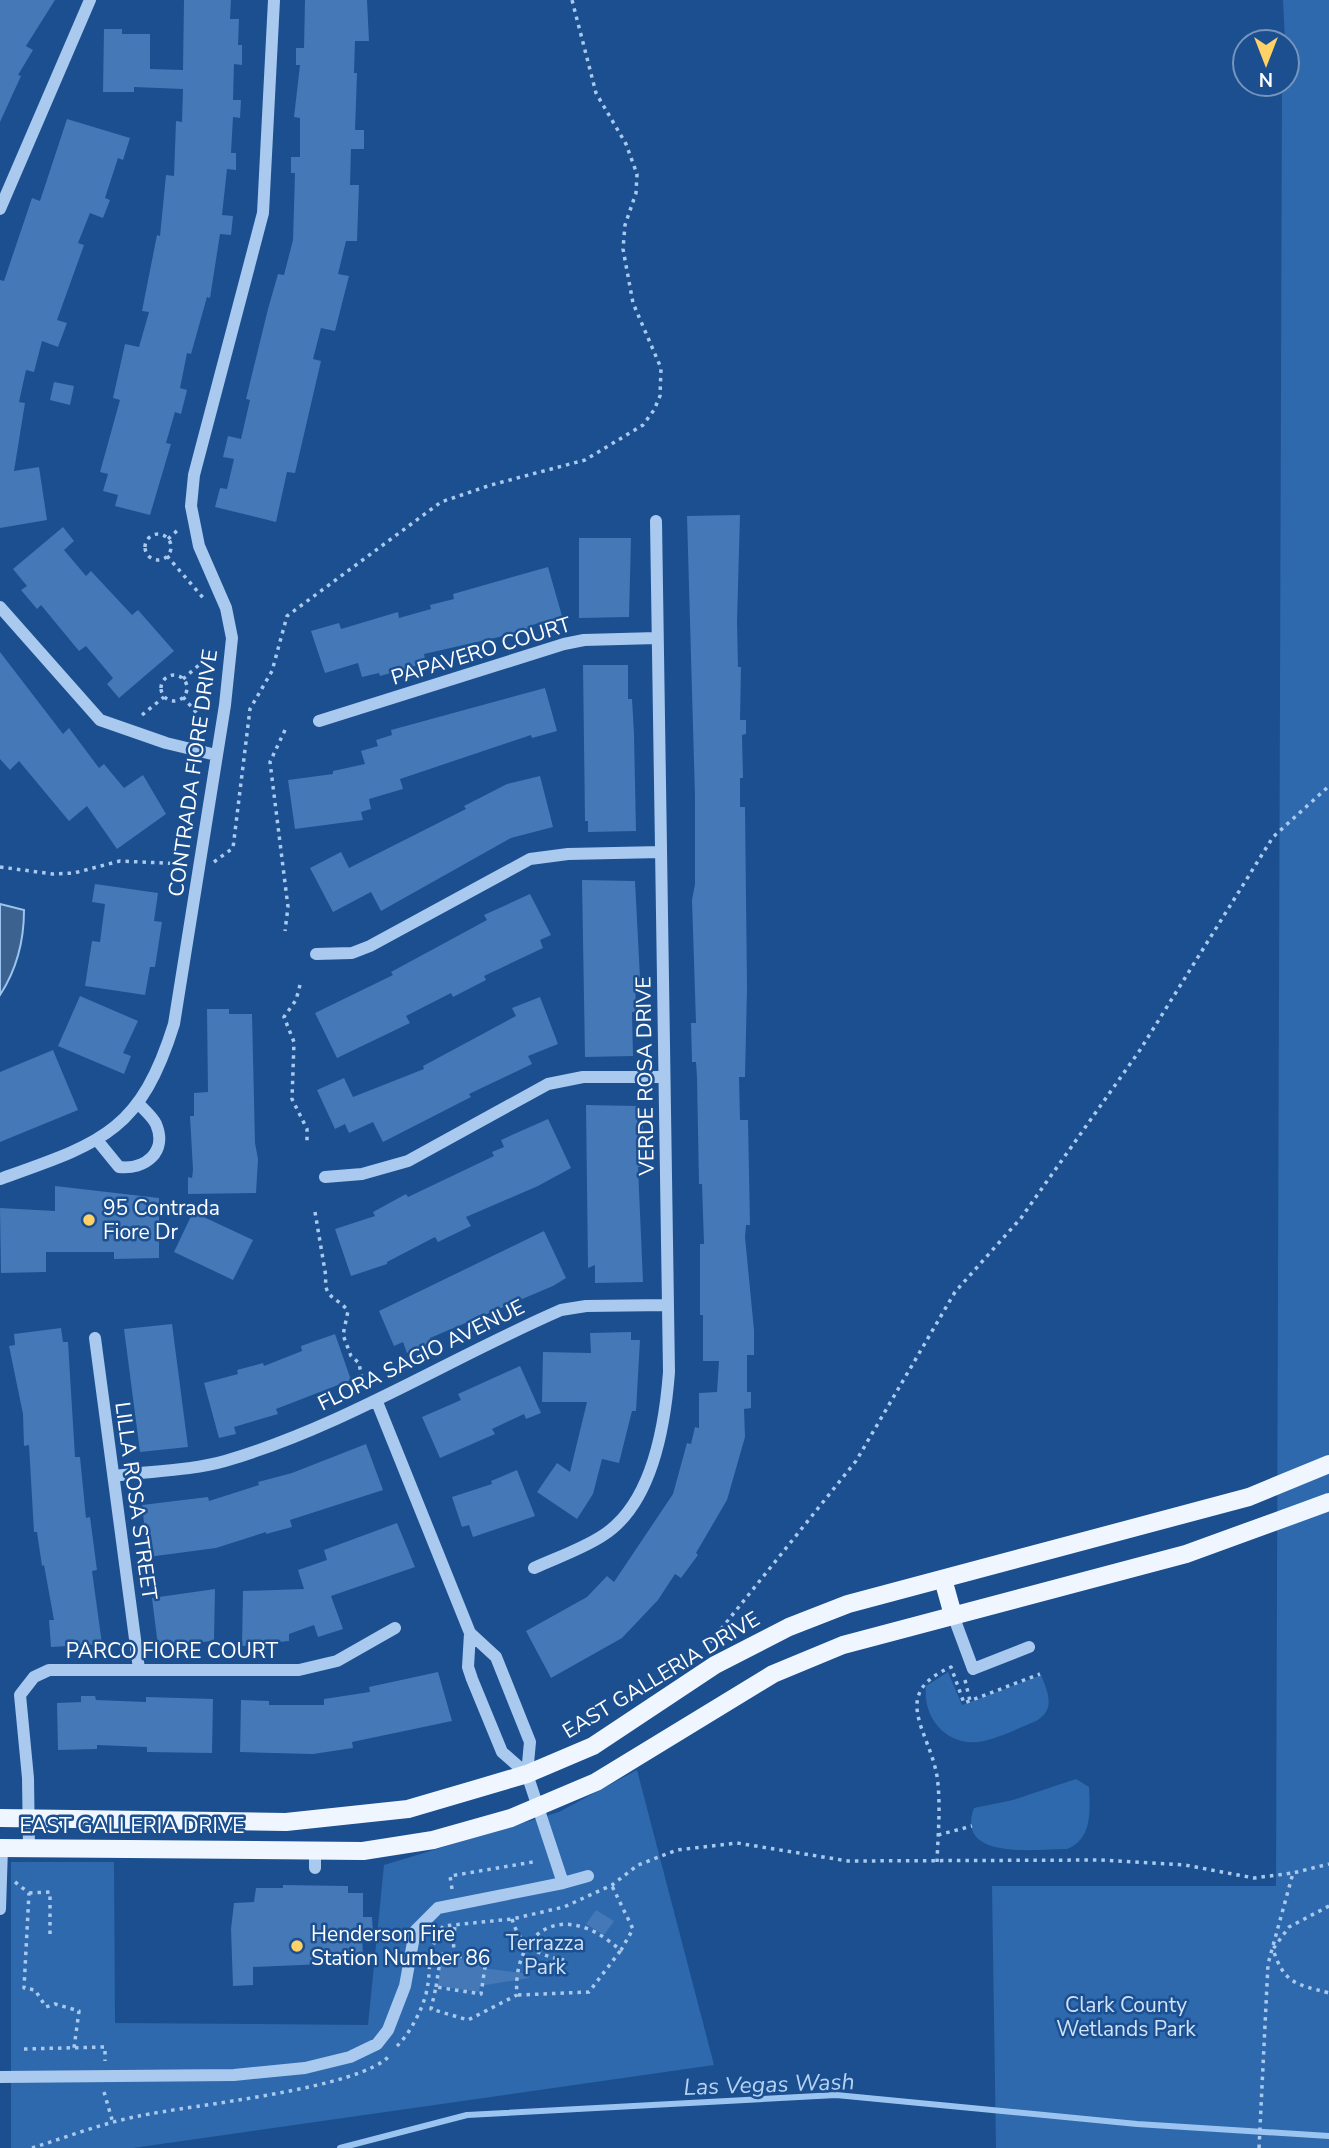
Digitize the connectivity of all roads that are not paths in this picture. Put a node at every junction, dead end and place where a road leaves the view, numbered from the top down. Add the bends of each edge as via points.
1 (90, 0) edge
2 (274, 0) edge
3 (0, 209) edge
4 (656, 521) dead end
5 (0, 607) edge
6 (657, 638) junction
7 (319, 721) dead end
8 (216, 755) junction
9 (662, 852) junction
10 (316, 954) dead end
11 (664, 1077) junction
12 (138, 1103) junction
13 (97, 1140) junction
14 (325, 1177) dead end
15 (0, 1179) edge
16 (667, 1305) junction
17 (95, 1338) dead end
18 (377, 1402) junction
19 (1329, 1464) edge
20 (114, 1476) junction
21 (1329, 1502) edge
22 (534, 1569) dead end
23 (943, 1579) junction
24 (953, 1615) junction
25 (395, 1628) dead end
26 (470, 1633) junction
27 (1029, 1647) dead end
28 (139, 1669) junction
29 (527, 1774) junction
30 (538, 1806) junction
31 (1, 1818) edge
32 (29, 1819) junction
33 (316, 1819) junction
34 (139, 1821) junction
35 (1, 1848) edge
36 (29, 1848) junction
37 (138, 1849) junction
38 (315, 1859) junction
39 (588, 1876) dead end
40 (563, 1883) junction
41 (0, 1909) edge
42 (0, 2077) edge

1 - 3 street
2 - 8 street, CONTRADA FIORE DRIVE via 263,213 192,496 199,546 226,608 232,638
4 - 6 street, VERDE ROSA DRIVE
5 - 8 street via 100,720
6 - 7 street, PAPAVERO COURT via 564,644
6 - 9 street, VERDE ROSA DRIVE
8 - 12 street, CONTRADA FIORE DRIVE via 174,1024 161,1065
9 - 10 street via 530,859 370,946 352,953
9 - 11 street, VERDE ROSA DRIVE
11 - 14 street via 583,1077 548,1084 408,1161 362,1174
11 - 16 street, VERDE ROSA DRIVE
12 - 13 street, CONTRADA FIORE DRIVE via 119,1125
12 - 13 street via 159,1134 149,1162 119,1167
13 - 15 street, CONTRADA FIORE DRIVE
16 - 18 street, FLORA SAGIO AVENUE via 561,1310
16 - 22 street, VERDE ROSA DRIVE via 667,1409 646,1479 628,1511 604,1536
17 - 20 street, LILLA ROSA STREET
18 - 20 street, FLORA SAGIO AVENUE via 223,1461
18 - 26 street
19 - 23 main road, EAST GALLERIA DRIVE via 1250,1497
20 - 28 street, LILLA ROSA STREET
21 - 24 main road, EAST GALLERIA DRIVE via 1186,1554
23 - 24 main road
23 - 29 main road, EAST GALLERIA DRIVE via 848,1604 789,1627 678,1687 593,1746
24 - 27 street via 973,1669
24 - 30 main road, EAST GALLERIA DRIVE via 843,1645 773,1674 596,1782
25 - 28 street, PARCO FIORE COURT via 337,1661 299,1670
26 - 29 street via 472,1679 502,1752
26 - 29 street via 496,1657 501,1668 530,1742
28 - 32 street, PARCO FIORE COURT via 49,1670 26,1684 19,1711
29 - 30 street
29 - 33 main road, EAST GALLERIA DRIVE via 408,1809
30 - 38 main road, EAST GALLERIA DRIVE via 433,1840
30 - 40 street
31 - 32 main road, EAST GALLERIA DRIVE
31 - 35 main road
32 - 34 main road, EAST GALLERIA DRIVE
32 - 36 street, PARCO FIORE COURT
33 - 34 main road, EAST GALLERIA DRIVE
33 - 38 main road
34 - 37 main road
35 - 36 main road, EAST GALLERIA DRIVE
35 - 41 street
36 - 37 main road, EAST GALLERIA DRIVE
37 - 38 main road, EAST GALLERIA DRIVE
39 - 40 street
40 - 42 street via 438,1908 424,1919 415,1931 405,1986 388,2030 377,2044 350,2057 304,2068 234,2075

